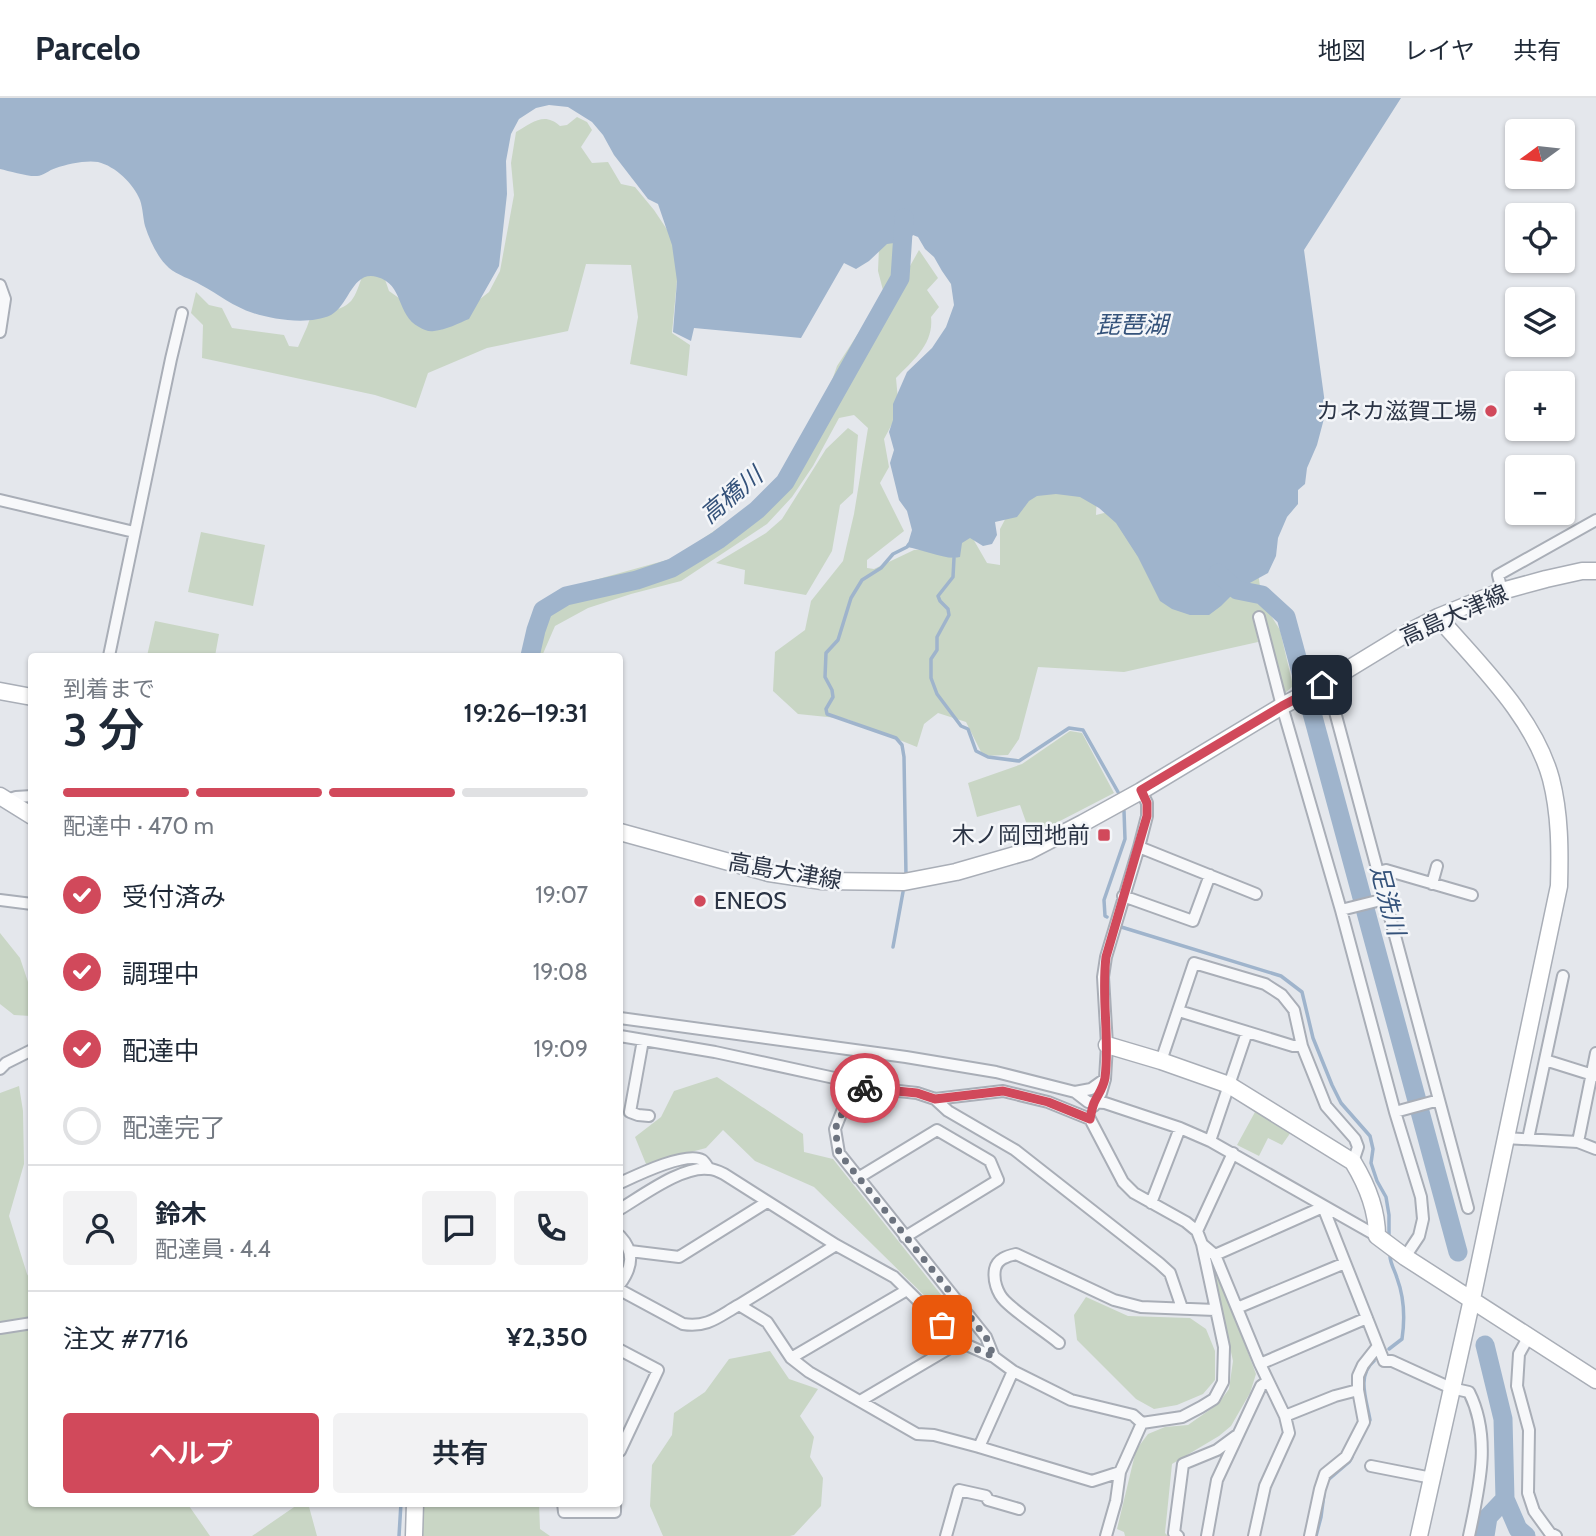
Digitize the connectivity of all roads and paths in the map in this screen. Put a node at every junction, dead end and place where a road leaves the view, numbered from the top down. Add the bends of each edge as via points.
1 (0, 285) edge
2 (182, 313) dead end
3 (0, 332) edge
4 (0, 500) edge
5 (1596, 520) edge
6 (134, 531) junction
7 (1596, 570) edge
8 (1502, 591) junction
9 (1259, 617) dead end
10 (1438, 617) junction
11 (109, 653) edge
12 (1324, 684) junction
13 (0, 693) edge
14 (28, 696) edge
15 (1285, 704) junction
16 (1141, 790) junction
17 (28, 796) edge
18 (3, 798) edge
19 (28, 814) edge
20 (623, 833) edge
21 (1139, 847) junction
22 (1437, 866) dead end
23 (1378, 872) junction
24 (1210, 875) junction
25 (1432, 884) junction
26 (1256, 894) dead end
27 (1472, 895) dead end
28 (1123, 896) junction
29 (1384, 899) junction
30 (0, 900) edge
31 (28, 904) edge
32 (1343, 910) junction
33 (1563, 976) dead end
34 (1178, 1011) junction
35 (623, 1018) edge
36 (1247, 1032) junction
37 (623, 1036) edge
38 (643, 1040) junction
39 (1107, 1045) junction
40 (1302, 1046) junction
41 (28, 1052) edge
42 (1596, 1053) edge
43 (1545, 1060) junction
44 (1161, 1061) junction
45 (0, 1069) edge
46 (1594, 1076) edge
47 (1105, 1079) junction
48 (1229, 1085) junction
49 (862, 1087) junction
50 (1075, 1092) junction
51 (935, 1099) junction
52 (623, 1101) edge
53 (1436, 1101) junction
54 (632, 1102) junction
55 (1095, 1103) junction
56 (1399, 1111) junction
57 (649, 1116) dead end
58 (1090, 1119) junction
59 (1180, 1128) junction
60 (1579, 1137) dead end
61 (1505, 1138) junction
62 (1528, 1139) junction
63 (1210, 1141) junction
64 (1596, 1149) edge
65 (1233, 1153) junction
66 (1353, 1162) junction
67 (709, 1168) junction
68 (858, 1178) junction
69 (623, 1182) edge
70 (767, 1202) junction
71 (1151, 1203) junction
72 (623, 1207) edge
73 (1324, 1207) junction
74 (1468, 1208) dead end
75 (1197, 1231) junction
76 (1377, 1236) junction
77 (905, 1237) junction
78 (623, 1239) edge
79 (1202, 1244) junction
80 (836, 1245) junction
81 (630, 1251) junction
82 (1215, 1255) junction
83 (1405, 1257) junction
84 (1345, 1263) junction
85 (623, 1280) edge
86 (906, 1290) junction
87 (623, 1292) edge
88 (1472, 1299) junction
89 (739, 1305) junction
90 (1182, 1308) junction
91 (1237, 1308) junction
92 (1215, 1310) junction
93 (1367, 1318) junction
94 (28, 1324) edge
95 (0, 1328) edge
96 (1528, 1336) junction
97 (960, 1342) junction
98 (1059, 1343) dead end
99 (1378, 1346) junction
100 (623, 1352) edge
101 (994, 1357) junction
102 (791, 1359) junction
103 (1260, 1364) junction
104 (1013, 1371) junction
105 (1596, 1380) edge
106 (1268, 1381) junction
107 (1451, 1388) junction
108 (1358, 1390) junction
109 (860, 1401) junction
110 (1285, 1416) junction
111 (1142, 1423) junction
112 (1238, 1434) junction
113 (623, 1445) edge
114 (979, 1447) junction
115 (1371, 1466) dead end
116 (1120, 1472) junction
117 (1432, 1478) junction
118 (415, 1507) edge
119 (564, 1507) edge
120 (615, 1507) edge
121 (1019, 1509) dead end
122 (1551, 1535) edge
123 (414, 1536) edge
124 (946, 1536) edge
125 (1106, 1536) edge
126 (1178, 1536) edge
127 (1207, 1536) edge
128 (1254, 1536) edge
129 (1310, 1536) edge
130 (1419, 1536) edge
131 (1469, 1536) edge

1 - 3 street via 5,299
2 - 6 street
4 - 6 street
5 - 8 street via 1498,575
6 - 11 street
7 - 8 street, 高島大津線
8 - 10 street, 高島大津線
9 - 15 street
10 - 12 street, 高島大津線
10 - 61 street via 1532,732 1550,777 1560,837 1559,886
12 - 15 street, 高島大津線
12 - 23 street
13 - 14 street
15 - 16 street, 高島大津線
15 - 32 street
16 - 20 street, 高島大津線 via 1029,851 904,882 822,881 769,873
16 - 21 street via 1147,816
17 - 18 street
18 - 19 street
21 - 24 street
21 - 28 street
22 - 25 street
23 - 25 street via 1386,870
23 - 29 street
24 - 26 street
24 - 28 street via 1193,921
25 - 27 street
28 - 39 street via 1103,977
29 - 32 street
29 - 53 street
30 - 31 street
32 - 56 street
33 - 43 street
34 - 36 street
34 - 40 street via 1194,963 1265,984 1282,995 1294,1010
34 - 44 street
35 - 50 street via 906,1057 996,1072
36 - 40 street
36 - 48 street
37 - 38 street
38 - 49 street
38 - 54 street
39 - 44 street
39 - 47 street
40 - 66 street via 1326,1106 1355,1139 1358,1147
41 - 45 street
42 - 46 street
43 - 46 street
43 - 62 street
44 - 48 street
46 - 60 street
47 - 50 street via 1091,1089
47 - 55 street
48 - 63 street
48 - 66 street
49 - 51 street
49 - 68 street via 835,1129 839,1153
50 - 55 street
51 - 58 street via 1003,1091
51 - 90 street via 1015,1150 1159,1263 1170,1273
52 - 54 street
53 - 56 street
53 - 74 street
54 - 57 street via 630,1112
55 - 58 street
55 - 59 street
56 - 83 street via 1422,1196 1423,1219 1419,1236
58 - 71 street via 1123,1182
59 - 63 street
59 - 71 street
61 - 62 street
61 - 88 street
62 - 64 street via 1578,1142
63 - 65 street
65 - 73 street
65 - 75 street
66 - 76 street via 1374,1208
67 - 69 street via 691,1157
67 - 70 street
67 - 72 street via 682,1172
68 - 77 street
68 - 77 street via 937,1130 990,1161 998,1180
70 - 80 street
70 - 81 street via 679,1257
71 - 75 street
73 - 76 street
73 - 82 street
73 - 84 street
75 - 79 street
76 - 83 street
77 - 101 street via 986,1337
78 - 81 street
79 - 82 street
79 - 92 street
80 - 86 street via 894,1277
80 - 89 street
81 - 85 street via 629,1272
82 - 91 street
83 - 88 street
84 - 91 street
84 - 93 street
86 - 97 street
86 - 102 street
87 - 89 street via 695,1326
88 - 96 street
88 - 107 street
89 - 102 street via 767,1322
90 - 92 street
90 - 98 street via 1141,1307 1114,1300 1016,1254 1000,1260 994,1273 1003,1300
91 - 103 street
92 - 111 street via 1224,1347 1223,1382 1214,1399 1182,1417
93 - 99 street
93 - 103 street
94 - 95 street
96 - 105 street
96 - 122 street via 1519,1354 1517,1386 1529,1430 1528,1493
97 - 101 street
97 - 109 street
99 - 107 street via 1384,1361
99 - 108 street via 1357,1377
100 - 113 street via 658,1370
101 - 104 street
102 - 109 street
103 - 106 street
104 - 111 street via 1071,1400 1133,1415
104 - 114 street
106 - 110 street
106 - 112 street via 1261,1386
107 - 117 street
107 - 131 street via 1469,1392 1477,1408 1482,1441
108 - 110 street
108 - 129 street via 1364,1422 1346,1457 1325,1474
109 - 114 street via 917,1434
110 - 128 street via 1289,1433 1265,1486
111 - 116 street
112 - 126 street via 1217,1450 1183,1464 1174,1533
112 - 127 street via 1217,1479
114 - 116 street via 1092,1481
115 - 117 street
116 - 125 street
117 - 130 street
118 - 123 street
119 - 120 street via 564,1512 615,1512
121 - 124 street via 959,1490

